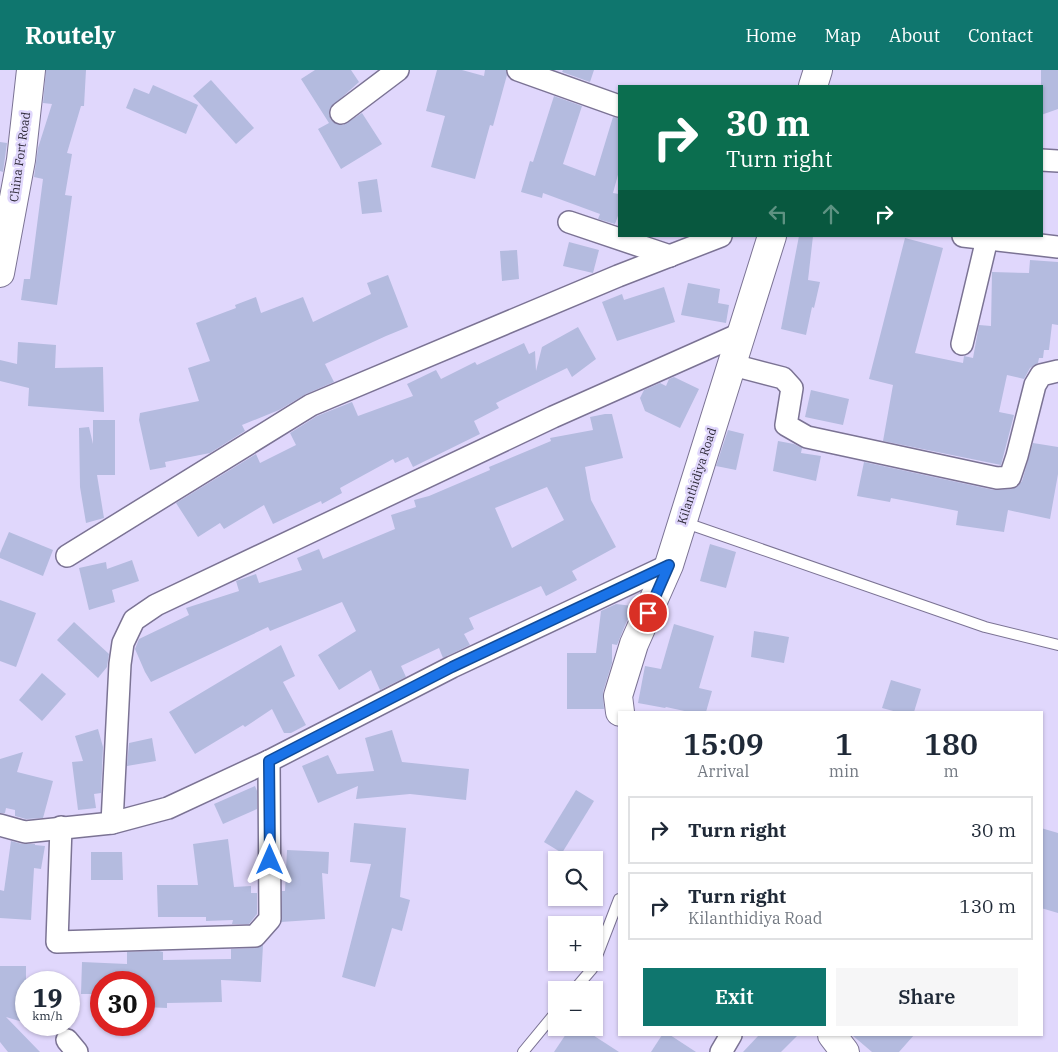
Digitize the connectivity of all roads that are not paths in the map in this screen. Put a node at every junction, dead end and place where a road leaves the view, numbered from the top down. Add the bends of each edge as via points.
1 (31, 70) edge
2 (398, 70) edge
3 (518, 70) edge
4 (818, 70) edge
5 (813, 85) edge
6 (618, 106) edge
7 (341, 113) dead end
8 (1043, 160) edge
9 (1058, 161) edge
10 (569, 222) dead end
11 (718, 237) edge
12 (772, 237) edge
13 (971, 237) edge
14 (987, 239) junction
15 (1058, 247) edge
16 (670, 256) junction
17 (0, 273) edge
18 (742, 332) junction
19 (962, 344) dead end
20 (733, 365) junction
21 (1058, 372) edge
22 (682, 522) junction
23 (67, 556) dead end
24 (669, 565) junction
25 (1058, 645) edge
26 (620, 711) edge
27 (269, 761) junction
28 (112, 823) junction
29 (0, 825) edge
30 (62, 827) junction
31 (618, 902) edge
32 (582, 981) edge
33 (548, 1022) edge
34 (730, 1036) edge
35 (833, 1036) edge
36 (524, 1052) edge
37 (721, 1052) edge
38 (845, 1052) edge

1 - 17 street, China Fort Road via 21,160
2 - 7 street
3 - 6 street
4 - 5 street
8 - 9 street
10 - 16 street
11 - 16 street
12 - 18 street, Kilanthidiya Road
13 - 14 street
14 - 15 street
14 - 19 street
16 - 23 street via 311,405
18 - 20 street, Kilanthidiya Road
18 - 28 street via 156,605 134,620 123,643 120,664
20 - 21 street via 783,378 792,388 786,425 807,438 997,478 1010,477 1035,385 1041,375
20 - 22 street, Kilanthidiya Road
22 - 24 street, Kilanthidiya Road
22 - 25 lane via 986,626
24 - 26 street, Kilanthidiya Road via 634,644 618,696
24 - 27 street via 452,667
27 - 28 street via 168,808
27 - 30 street via 270,918 255,936 56,942
28 - 30 street
29 - 30 street via 25,832
31 - 32 lane via 592,969
33 - 36 lane
34 - 37 street
35 - 38 street

